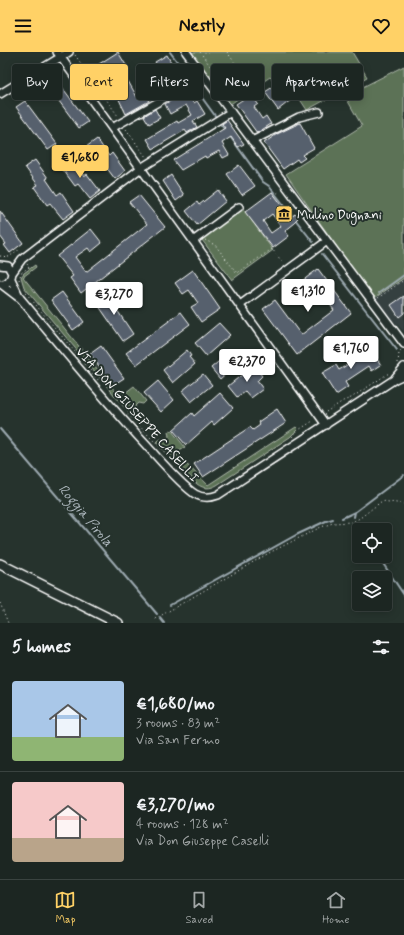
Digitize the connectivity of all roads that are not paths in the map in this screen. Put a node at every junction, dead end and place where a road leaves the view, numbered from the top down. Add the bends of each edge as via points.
1 (69, 52) edge
2 (186, 52) edge
3 (59, 54) edge
4 (204, 76) junction
5 (0, 94) edge
6 (231, 112) junction
7 (319, 112) dead end
8 (112, 128) junction
9 (252, 141) junction
10 (141, 168) junction
11 (239, 207) dead end
12 (193, 241) junction
13 (327, 241) junction
14 (23, 258) junction
15 (1, 265) edge
16 (11, 276) junction
17 (0, 284) edge
18 (20, 298) junction
19 (240, 305) junction
20 (404, 346) edge
21 (404, 367) edge
22 (404, 375) edge
23 (392, 376) junction
24 (326, 425) junction
25 (0, 564) edge
26 (118, 623) edge

1 - 3 street
2 - 4 street
3 - 5 street
3 - 8 street
4 - 6 street
4 - 8 street
6 - 9 street
6 - 10 street
7 - 9 street via 299,117
8 - 10 street
9 - 13 street
10 - 12 street
10 - 14 street
11 - 12 street
12 - 19 street
13 - 19 street
13 - 20 street
14 - 15 street
14 - 16 street
15 - 16 street, VIA DON GIUSEPPE CASELLI via 10,269
16 - 17 street via 6,284
16 - 18 street, VIA DON GIUSEPPE CASELLI
17 - 18 street, VIA DON GIUSEPPE CASELLI
18 - 24 street, VIA DON GIUSEPPE CASELLI via 111,407 166,467 199,496 207,498 218,495
19 - 24 street
21 - 23 street, VIA DON GIUSEPPE CASELLI
22 - 23 street, VIA DON GIUSEPPE CASELLI
23 - 24 street, VIA DON GIUSEPPE CASELLI
25 - 26 main road

